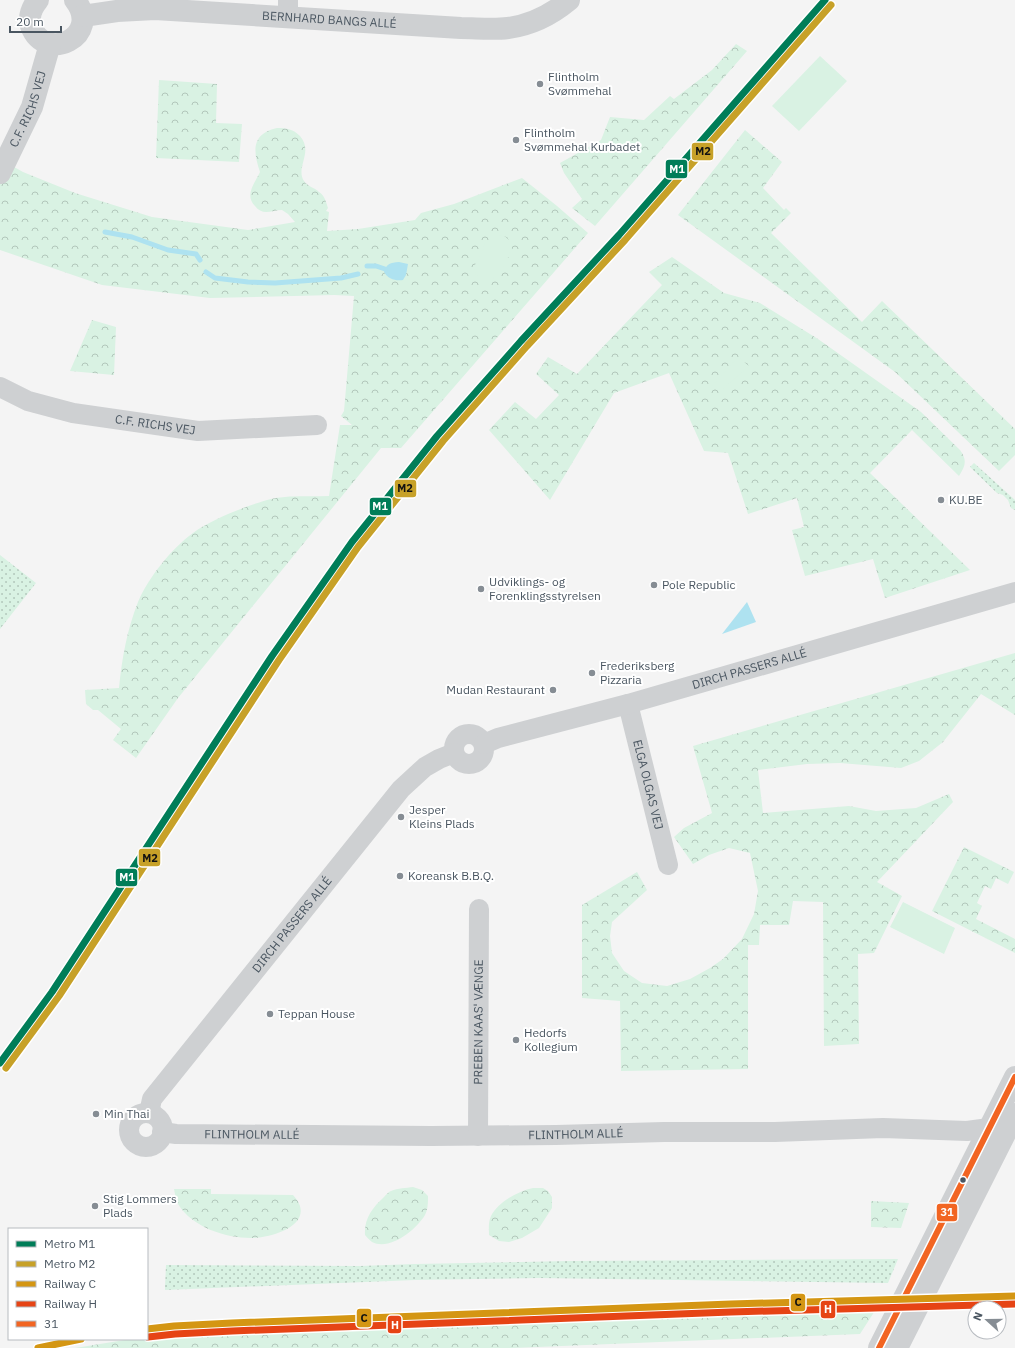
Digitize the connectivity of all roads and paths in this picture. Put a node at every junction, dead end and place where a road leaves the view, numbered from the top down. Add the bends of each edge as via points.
1 (32, 2) edge
2 (561, 3) edge
3 (79, 8) edge
4 (288, 8) edge
5 (50, 44) junction
6 (2, 168) edge
7 (0, 387) edge
8 (317, 425) dead end
9 (1015, 592) edge
10 (628, 704) junction
11 (668, 865) dead end
12 (479, 909) dead end
13 (1015, 1077) edge
14 (149, 1113) junction
15 (1007, 1124) edge
16 (162, 1132) junction
17 (478, 1136) junction
18 (879, 1348) edge
19 (897, 1348) edge

1 - 5 street via 32,28 38,37
2 - 4 street, BERNHARD BANGS ALLÉ via 535,22 507,28 461,28
3 - 4 street, BERNHARD BANGS ALLÉ via 117,11
3 - 5 street via 82,26 77,35 60,44
5 - 6 street, C.F. RICHS VEJ via 32,107
7 - 8 street, C.F. RICHS VEJ via 28,401 73,413 198,431
9 - 10 street, DIRCH PASSERS ALLÉ
10 - 11 street, ELGA OLGAS VEJ
10 - 14 street, DIRCH PASSERS ALLÉ via 498,738 484,744 476,735 464,735 455,744 454,754 425,767 401,789 152,1099
12 - 17 street, PREBEN KAAS' VÆNGE
13 - 15 street
14 - 16 street via 159,1120
14 - 16 street via 143,1113 133,1119 129,1130 132,1139 141,1146 148,1146 155,1144
15 - 17 street, FLINTHOLM ALLÉ via 967,1131 883,1128
15 - 18 street
15 - 19 street
16 - 17 street, FLINTHOLM ALLÉ

